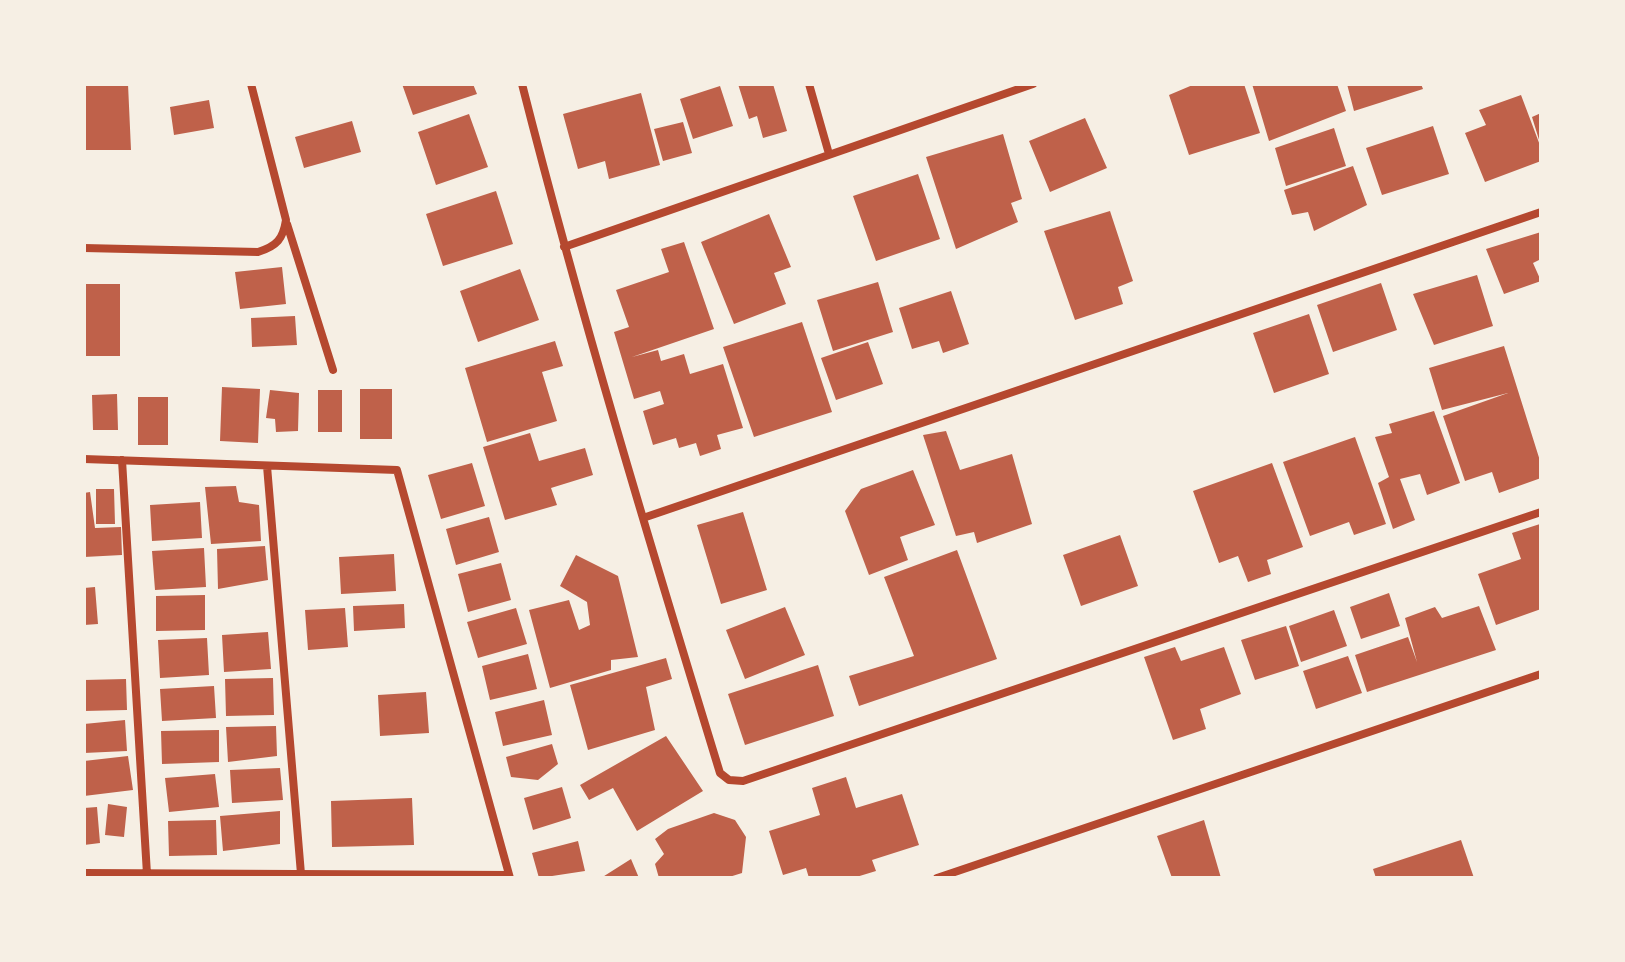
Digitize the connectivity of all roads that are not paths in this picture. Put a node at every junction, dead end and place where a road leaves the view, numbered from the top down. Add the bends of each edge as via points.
1 (251, 84) edge
2 (522, 84) edge
3 (809, 84) edge
4 (1033, 84) edge
5 (829, 154) junction
6 (1541, 212) edge
7 (286, 220) junction
8 (564, 247) junction
9 (84, 248) edge
10 (333, 370) dead end
11 (84, 459) edge
12 (122, 460) junction
13 (267, 466) junction
14 (1541, 512) edge
15 (643, 518) junction
16 (1541, 674) edge
17 (974, 865) junction
18 (84, 873) edge
19 (147, 874) junction
20 (301, 874) junction
21 (509, 876) edge
22 (937, 878) edge
23 (978, 878) edge

1 - 7 street
2 - 8 street
3 - 5 street
4 - 5 street
5 - 8 street
6 - 15 street
7 - 9 street via 275,246 258,252
7 - 10 street
8 - 15 street
11 - 12 street
12 - 13 street
12 - 19 street
13 - 20 street
13 - 21 street via 397,470
14 - 15 street via 743,781 720,773
16 - 17 street
17 - 22 street
17 - 23 street
18 - 19 street
19 - 20 street
20 - 21 street

